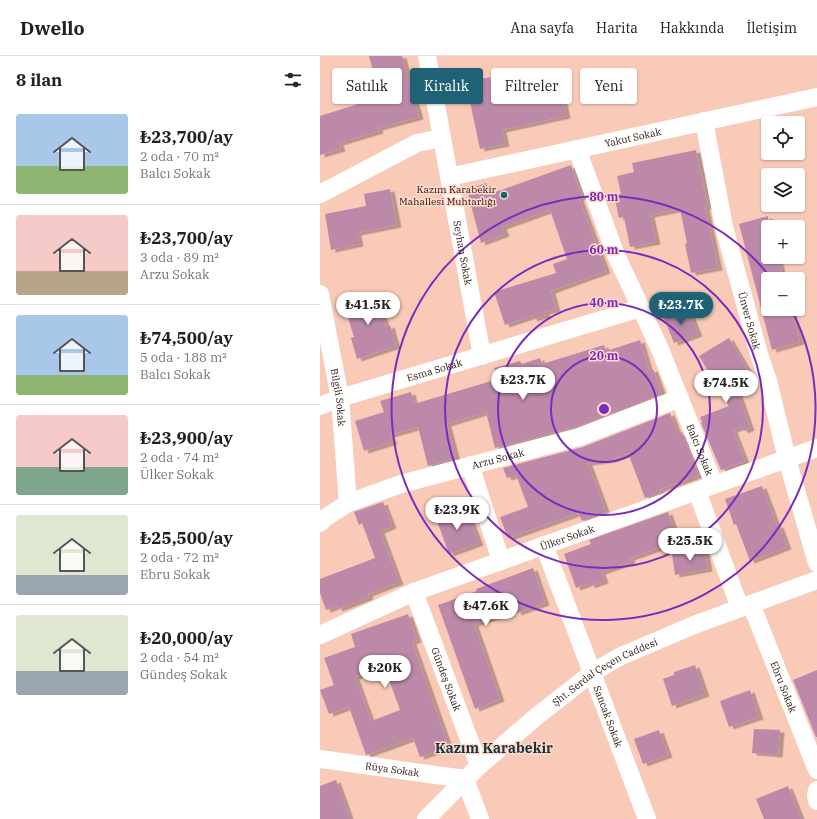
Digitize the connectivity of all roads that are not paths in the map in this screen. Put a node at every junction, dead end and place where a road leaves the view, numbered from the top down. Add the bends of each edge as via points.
1 (427, 56) edge
2 (817, 97) edge
3 (704, 122) junction
4 (442, 138) junction
5 (577, 149) junction
6 (449, 176) junction
7 (320, 194) edge
8 (320, 294) edge
9 (641, 308) junction
10 (482, 356) junction
11 (340, 398) junction
12 (680, 398) junction
13 (320, 406) edge
14 (817, 448) edge
15 (787, 459) junction
16 (470, 465) junction
17 (714, 484) junction
18 (698, 491) junction
19 (348, 503) junction
20 (320, 523) edge
21 (544, 546) junction
22 (502, 561) junction
23 (817, 563) edge
24 (817, 580) edge
25 (414, 592) junction
26 (745, 606) junction
27 (320, 635) edge
28 (592, 673) junction
29 (320, 759) edge
30 (479, 766) junction
31 (817, 770) edge
32 (465, 779) junction
33 (817, 790) edge
34 (817, 801) edge
35 (426, 819) edge
36 (480, 819) edge
37 (647, 819) edge

1 - 4 street, Seyhan Sokak
2 - 3 street, Yakut Sokak
3 - 5 street, Yakut Sokak
3 - 15 street, Ünver Sokak via 724,227 768,381
4 - 6 street, Seyhan Sokak
4 - 7 street via 417,143
5 - 6 street, Yakut Sokak
5 - 9 street, Balcı Sokak via 616,255
6 - 10 street, Seyhan Sokak
8 - 11 street, Bilgili Sokak
9 - 10 street, Esma Sokak
9 - 12 street, Balcı Sokak
10 - 11 street, Esma Sokak
11 - 13 street, Esma Sokak
11 - 19 street, Bilgili Sokak
12 - 16 street, Arzu Sokak via 579,437
12 - 17 street, Balcı Sokak
14 - 15 street, Ülker Sokak
15 - 17 street, Ülker Sokak
15 - 23 street, Ünver Sokak
16 - 19 street, Arzu Sokak via 401,484
16 - 22 street
17 - 18 street, Ülker Sokak
18 - 21 street, Ülker Sokak
18 - 26 street, Ebru Sokak
19 - 20 street, Arzu Sokak
21 - 22 street, Ülker Sokak
21 - 28 street, Sancak Sokak
22 - 25 street, Ülker Sokak
24 - 26 street, Şht. Serdal Çeçen Caddesi
25 - 27 street, Ülker Sokak
25 - 30 street, Gündeş Sokak
26 - 28 street, Şht. Serdal Çeçen Caddesi via 651,642
26 - 31 street, Ebru Sokak
28 - 30 street, Şht. Serdal Çeçen Caddesi
28 - 37 street, Sancak Sokak
29 - 32 street, Rüya Sokak
30 - 32 street, Şht. Serdal Çeçen Caddesi
32 - 35 street, Şht. Serdal Çeçen Caddesi
32 - 36 street
33 - 34 street

